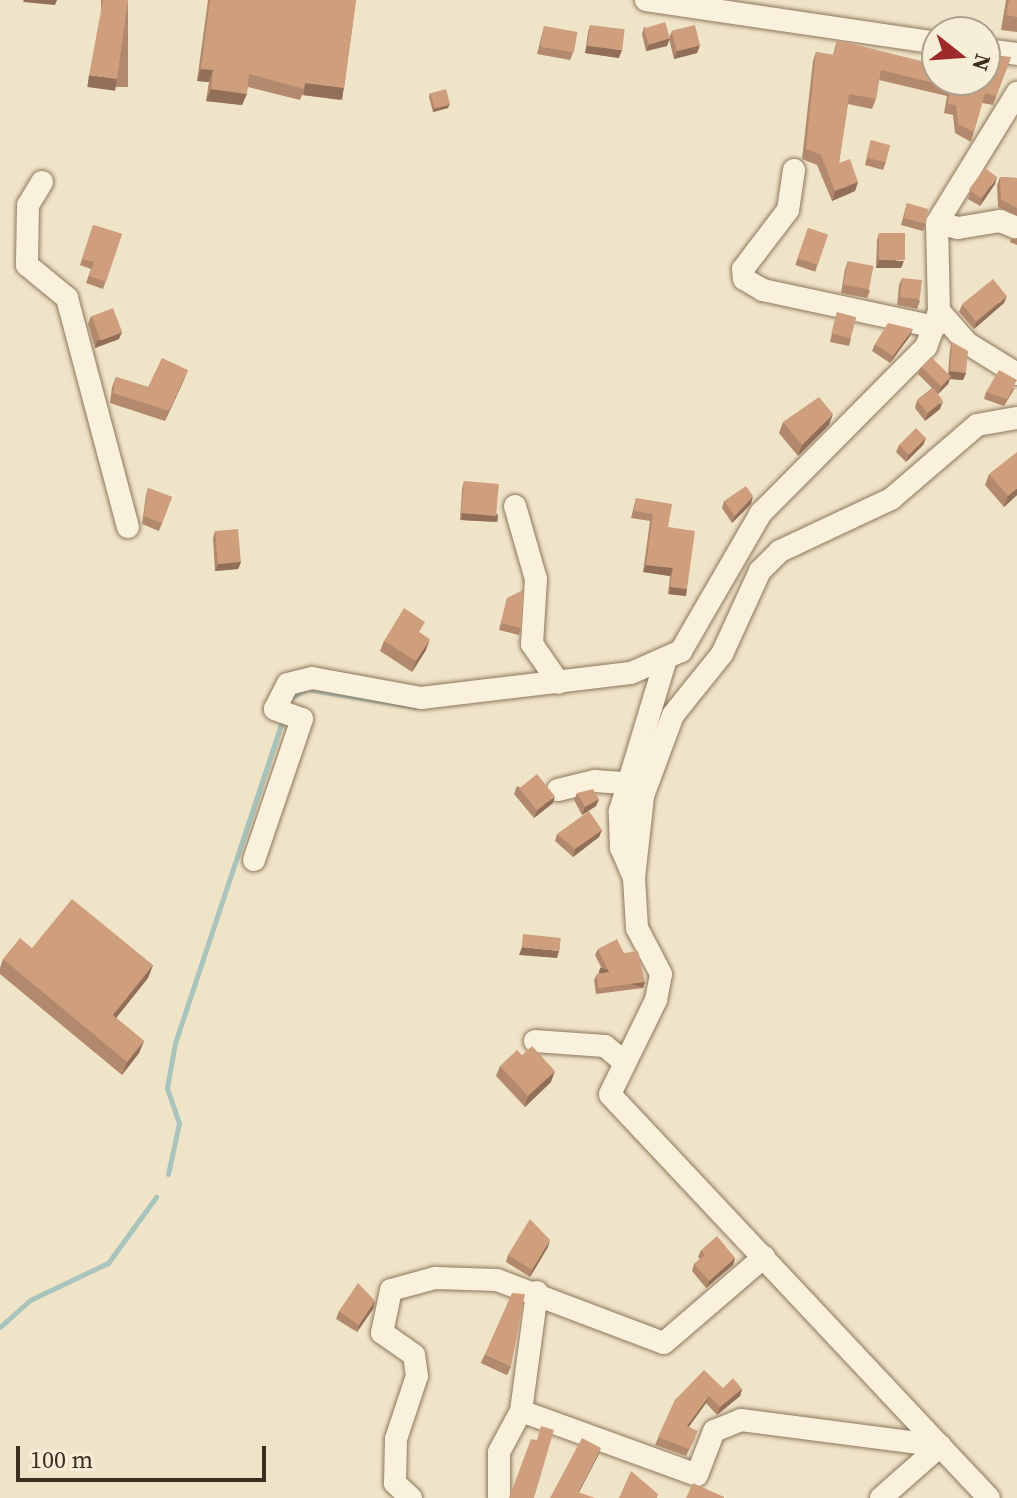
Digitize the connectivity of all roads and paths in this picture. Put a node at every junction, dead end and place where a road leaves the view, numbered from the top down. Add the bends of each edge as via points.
1 (646, 0) edge
2 (921, 41) edge
3 (1017, 93) edge
4 (794, 170) dead end
5 (42, 182) dead end
6 (937, 223) junction
7 (1017, 228) edge
8 (937, 319) junction
9 (1017, 374) edge
10 (1017, 418) edge
11 (515, 506) dead end
12 (128, 527) dead end
13 (665, 662) junction
14 (559, 683) junction
15 (627, 783) junction
16 (558, 790) dead end
17 (254, 860) dead end
18 (634, 878) junction
19 (535, 1041) dead end
20 (623, 1061) junction
21 (764, 1257) junction
22 (537, 1292) junction
23 (521, 1411) junction
24 (940, 1446) junction
25 (411, 1498) edge
26 (499, 1498) edge
27 (881, 1498) edge
28 (989, 1498) edge

1 - 2 street
3 - 6 street
4 - 8 street via 788,210 743,269 744,279 763,290
5 - 12 street via 28,205 27,265 67,298
6 - 7 street via 958,228 1000,221
6 - 8 street
8 - 9 street
8 - 13 street via 903,375 761,513 688,639
10 - 18 street via 977,425 954,438 891,499 780,551 760,571 722,654 673,715 655,758
11 - 14 street via 536,579 532,644
13 - 14 street
13 - 15 street
14 - 17 street via 421,698 312,678 288,684 275,709 302,719
15 - 16 street via 595,781
15 - 18 street via 621,848
18 - 20 street via 637,928 661,974 656,1000
19 - 20 street via 605,1046
20 - 21 street via 610,1094
21 - 22 street via 664,1343
21 - 24 street
22 - 23 street
22 - 25 street via 468,1277 391,1290 382,1333 414,1355 417,1376 396,1439 395,1483
23 - 24 street via 697,1475 714,1431 741,1420
23 - 26 street via 499,1452
24 - 27 street
24 - 28 street

